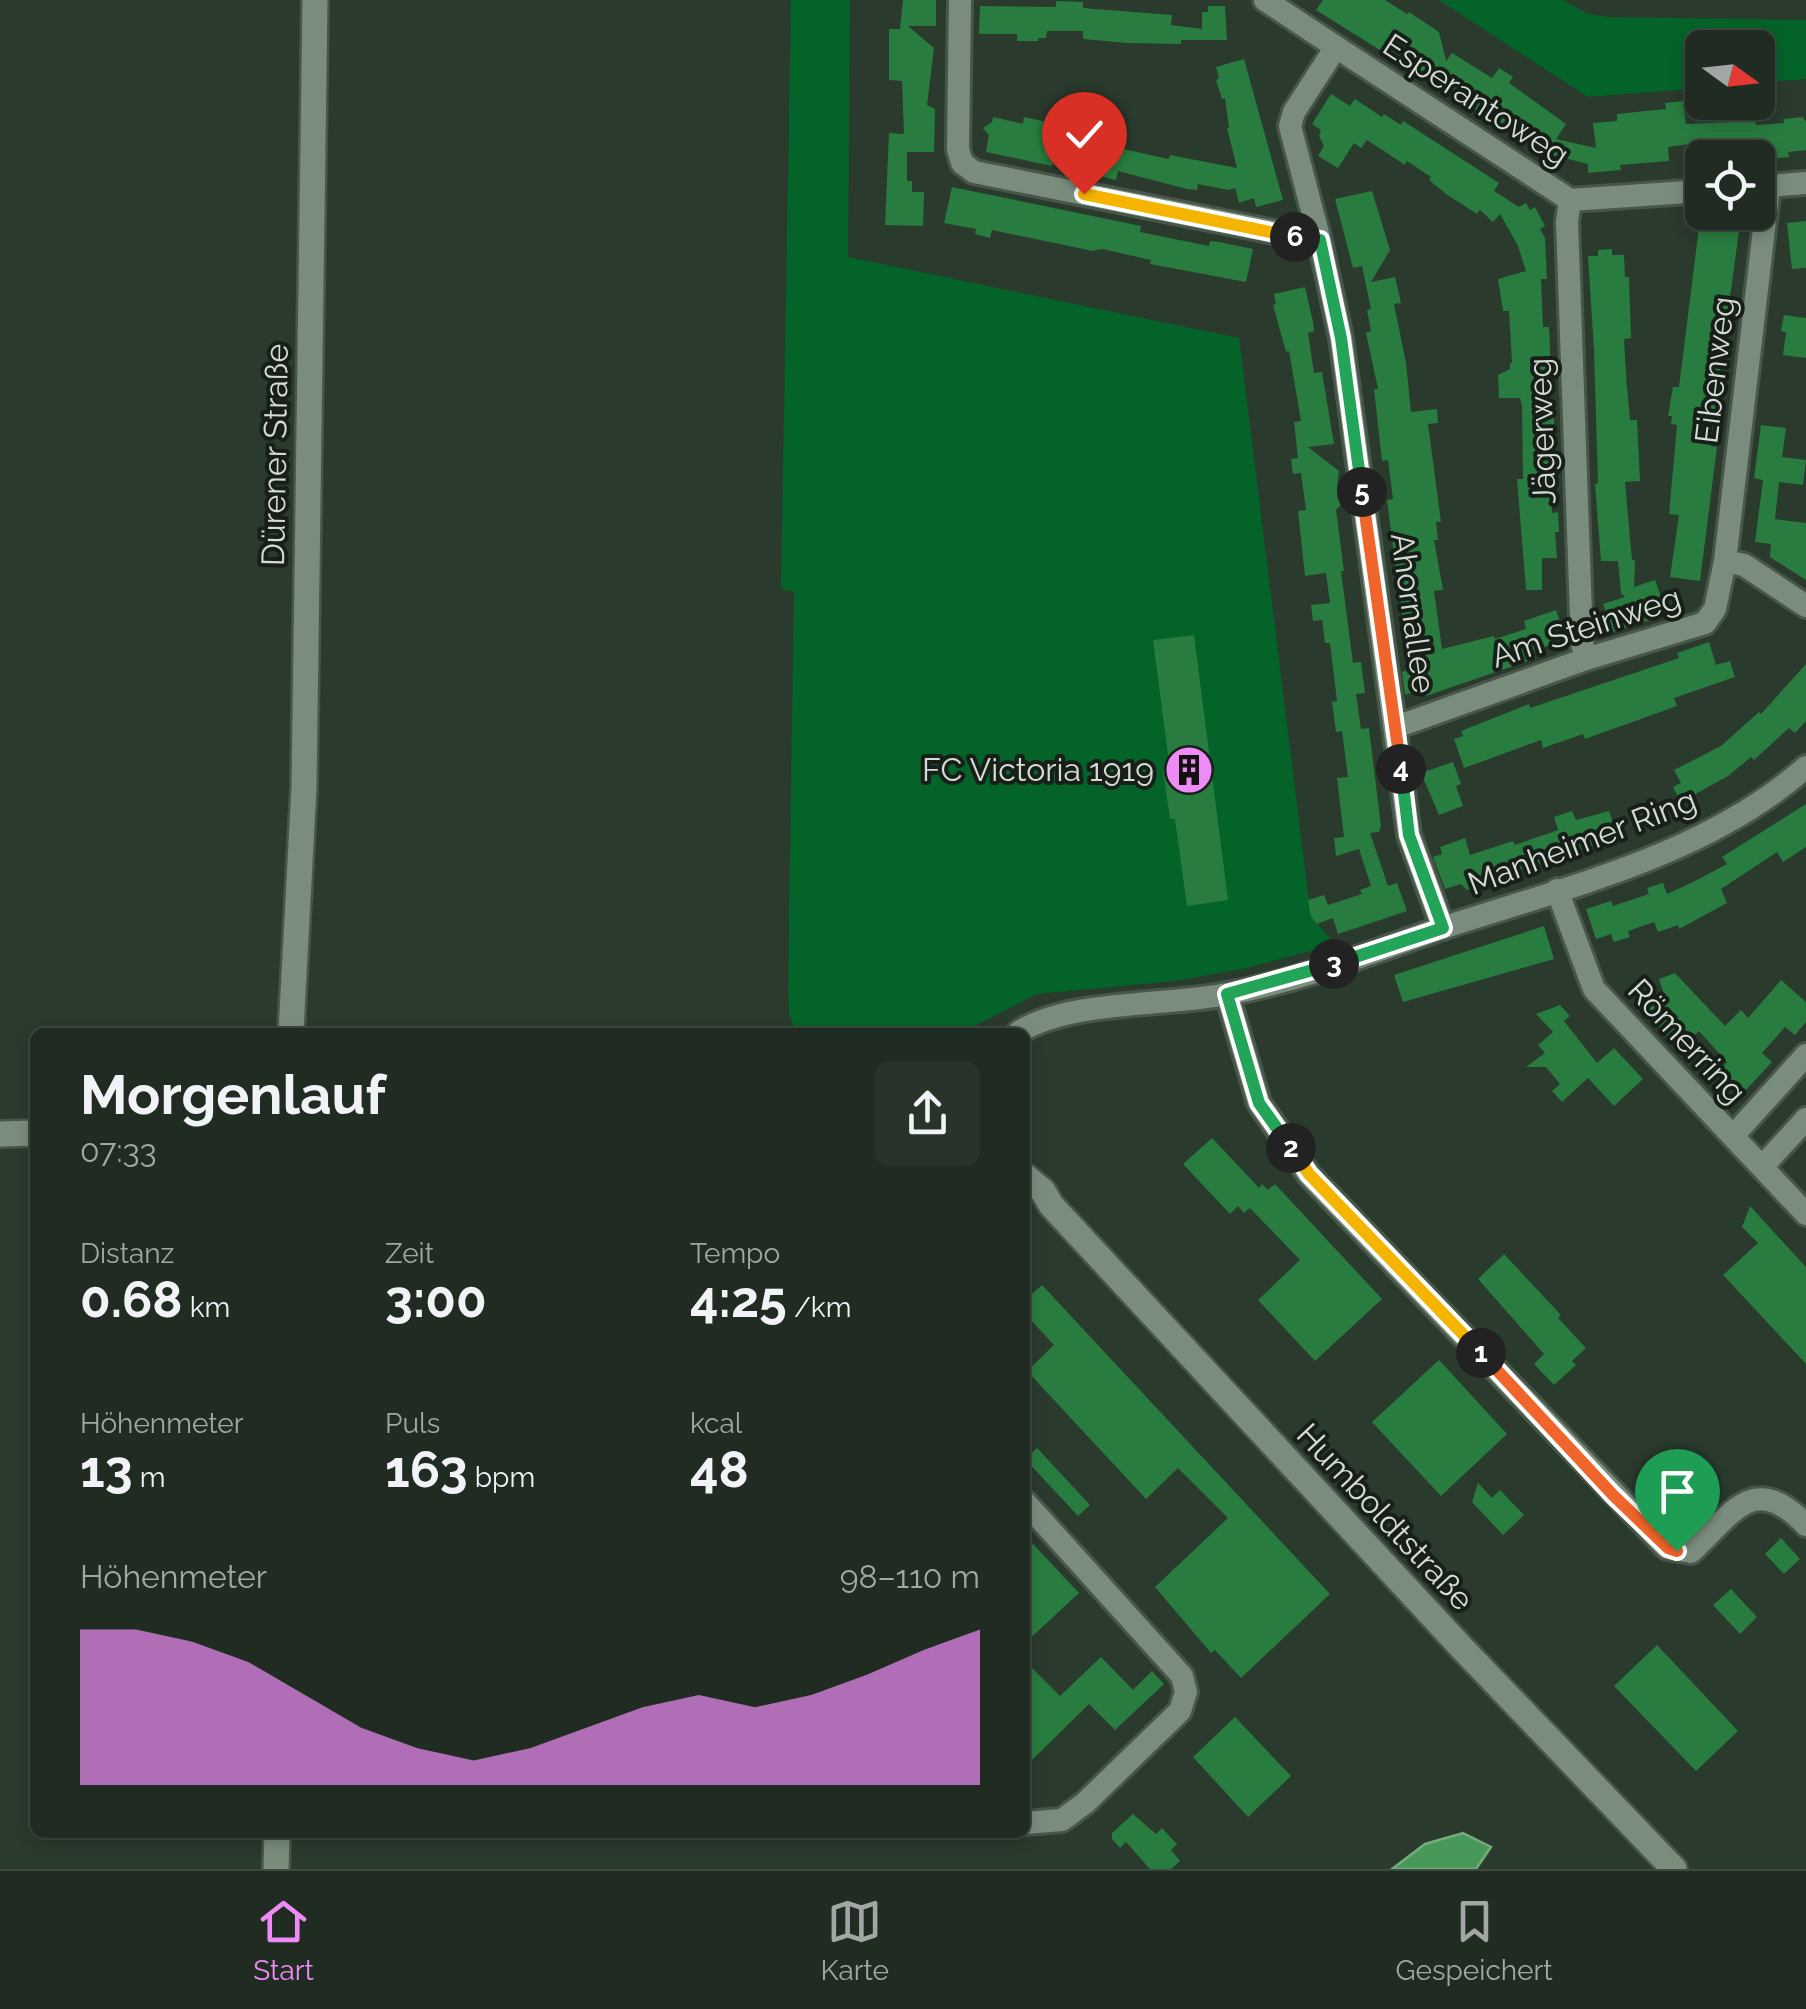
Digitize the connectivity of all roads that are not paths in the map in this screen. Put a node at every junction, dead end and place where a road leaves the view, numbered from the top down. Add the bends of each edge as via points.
1 (315, 0) edge
2 (960, 0) edge
3 (1264, 0) edge
4 (1336, 47) junction
5 (1806, 183) edge
6 (1775, 186) edge
7 (1685, 192) edge
8 (1570, 200) junction
9 (1760, 230) edge
10 (1320, 240) junction
11 (1726, 562) junction
12 (1806, 606) edge
13 (1586, 659) junction
14 (1396, 728) junction
15 (1806, 767) edge
16 (1557, 890) junction
17 (299, 912) junction
18 (1443, 928) junction
19 (1227, 994) junction
20 (290, 1028) edge
21 (302, 1028) edge
22 (1026, 1028) edge
23 (1806, 1055) edge
24 (1806, 1119) edge
25 (30, 1133) edge
26 (0, 1134) edge
27 (1733, 1136) junction
28 (1762, 1166) junction
29 (1030, 1180) edge
30 (1030, 1196) edge
31 (1051, 1205) junction
32 (1806, 1214) edge
33 (1030, 1508) edge
34 (1806, 1526) edge
35 (1030, 1823) edge
36 (277, 1838) edge
37 (276, 1869) edge
38 (1674, 1869) edge

1 - 17 street, Dürener Straße
2 - 10 street via 958,149 974,172
3 - 4 street
4 - 8 street, Esperantoweg
4 - 10 street, Ahornallee via 1290,126
5 - 6 street
7 - 8 street, Esperantoweg
8 - 13 street, Jägerweg
9 - 11 street, Eibenweg
10 - 14 street, Ahornallee via 1341,338
11 - 12 street via 1744,564
11 - 13 street, Am Steinweg via 1715,609 1704,622
13 - 14 street, Am Steinweg
14 - 18 street, Ahornallee via 1409,835
15 - 16 street, Manheimer Ring via 1744,814 1658,855
16 - 18 street, Manheimer Ring
16 - 27 street, Römerring via 1594,989
17 - 20 street, Dürener Straße
17 - 21 street, Dürener Straße
18 - 19 street, Manheimer Ring
19 - 22 street, Manheimer Ring via 1073,1012
19 - 34 street via 1259,1103 1309,1174 1668,1548 1691,1552 1746,1500 1769,1498
23 - 27 street
24 - 28 street
25 - 26 street
27 - 28 street, Römerring
28 - 32 street, Römerring
29 - 31 street, Humboldtstraße
30 - 31 street, Humboldtstraße
31 - 38 street, Humboldtstraße
33 - 35 street via 1182,1676 1186,1692 1180,1711 1086,1803 1062,1820
36 - 37 street

